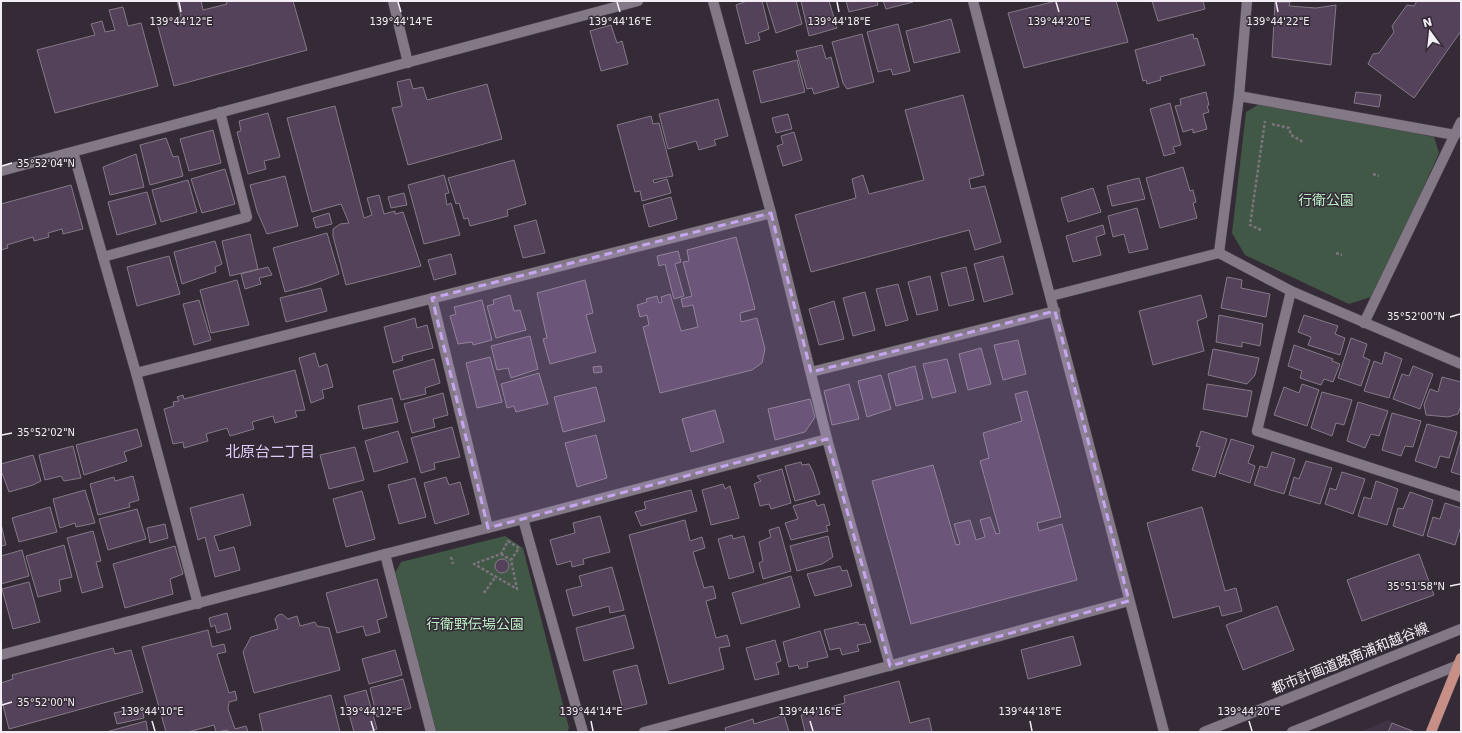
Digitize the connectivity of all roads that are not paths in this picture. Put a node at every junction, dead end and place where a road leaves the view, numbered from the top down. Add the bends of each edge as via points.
1 (393, 1) edge
2 (638, 1) edge
3 (713, 1) edge
4 (973, 1) edge
5 (1247, 1) edge
6 (408, 63) junction
7 (1239, 96) junction
8 (220, 112) junction
9 (1461, 122) edge
10 (1455, 135) junction
11 (73, 152) junction
12 (1, 171) edge
13 (771, 213) junction
14 (1219, 253) junction
15 (103, 257) junction
16 (1291, 291) junction
17 (1051, 296) junction
18 (432, 298) junction
19 (1055, 312) junction
20 (1364, 323) junction
21 (1461, 364) edge
22 (811, 372) junction
23 (136, 373) junction
24 (828, 439) junction
25 (1461, 497) edge
26 (523, 519) junction
27 (488, 528) junction
28 (385, 554) junction
29 (1129, 601) junction
30 (198, 604) junction
31 (1461, 629) edge
32 (1, 655) edge
33 (1460, 662) edge
34 (890, 666) junction
35 (431, 732) edge
36 (583, 732) edge
37 (644, 732) edge
38 (1164, 732) edge
39 (1204, 732) edge
40 (1292, 732) edge
41 (1430, 732) edge

1 - 6 street
2 - 6 street
3 - 13 street
4 - 17 street
5 - 7 street
6 - 8 street
7 - 10 street
7 - 14 street
8 - 11 street
8 - 15 street via 247,217
9 - 10 street
10 - 20 street
11 - 12 street
11 - 15 street
13 - 18 street
13 - 22 street
14 - 16 street
14 - 17 street
15 - 23 street
16 - 20 street
16 - 25 street via 1257,431
17 - 19 street
18 - 23 street
18 - 27 street
19 - 22 street
19 - 29 street
20 - 21 street
22 - 24 street
23 - 30 street
24 - 26 street
24 - 34 street
26 - 27 street
26 - 36 street
27 - 28 street
28 - 30 street
28 - 35 street
29 - 34 street
29 - 38 street
30 - 32 street
31 - 39 street, 都市計画道路南浦和越谷線
33 - 40 street
33 - 41 main road
34 - 37 street

